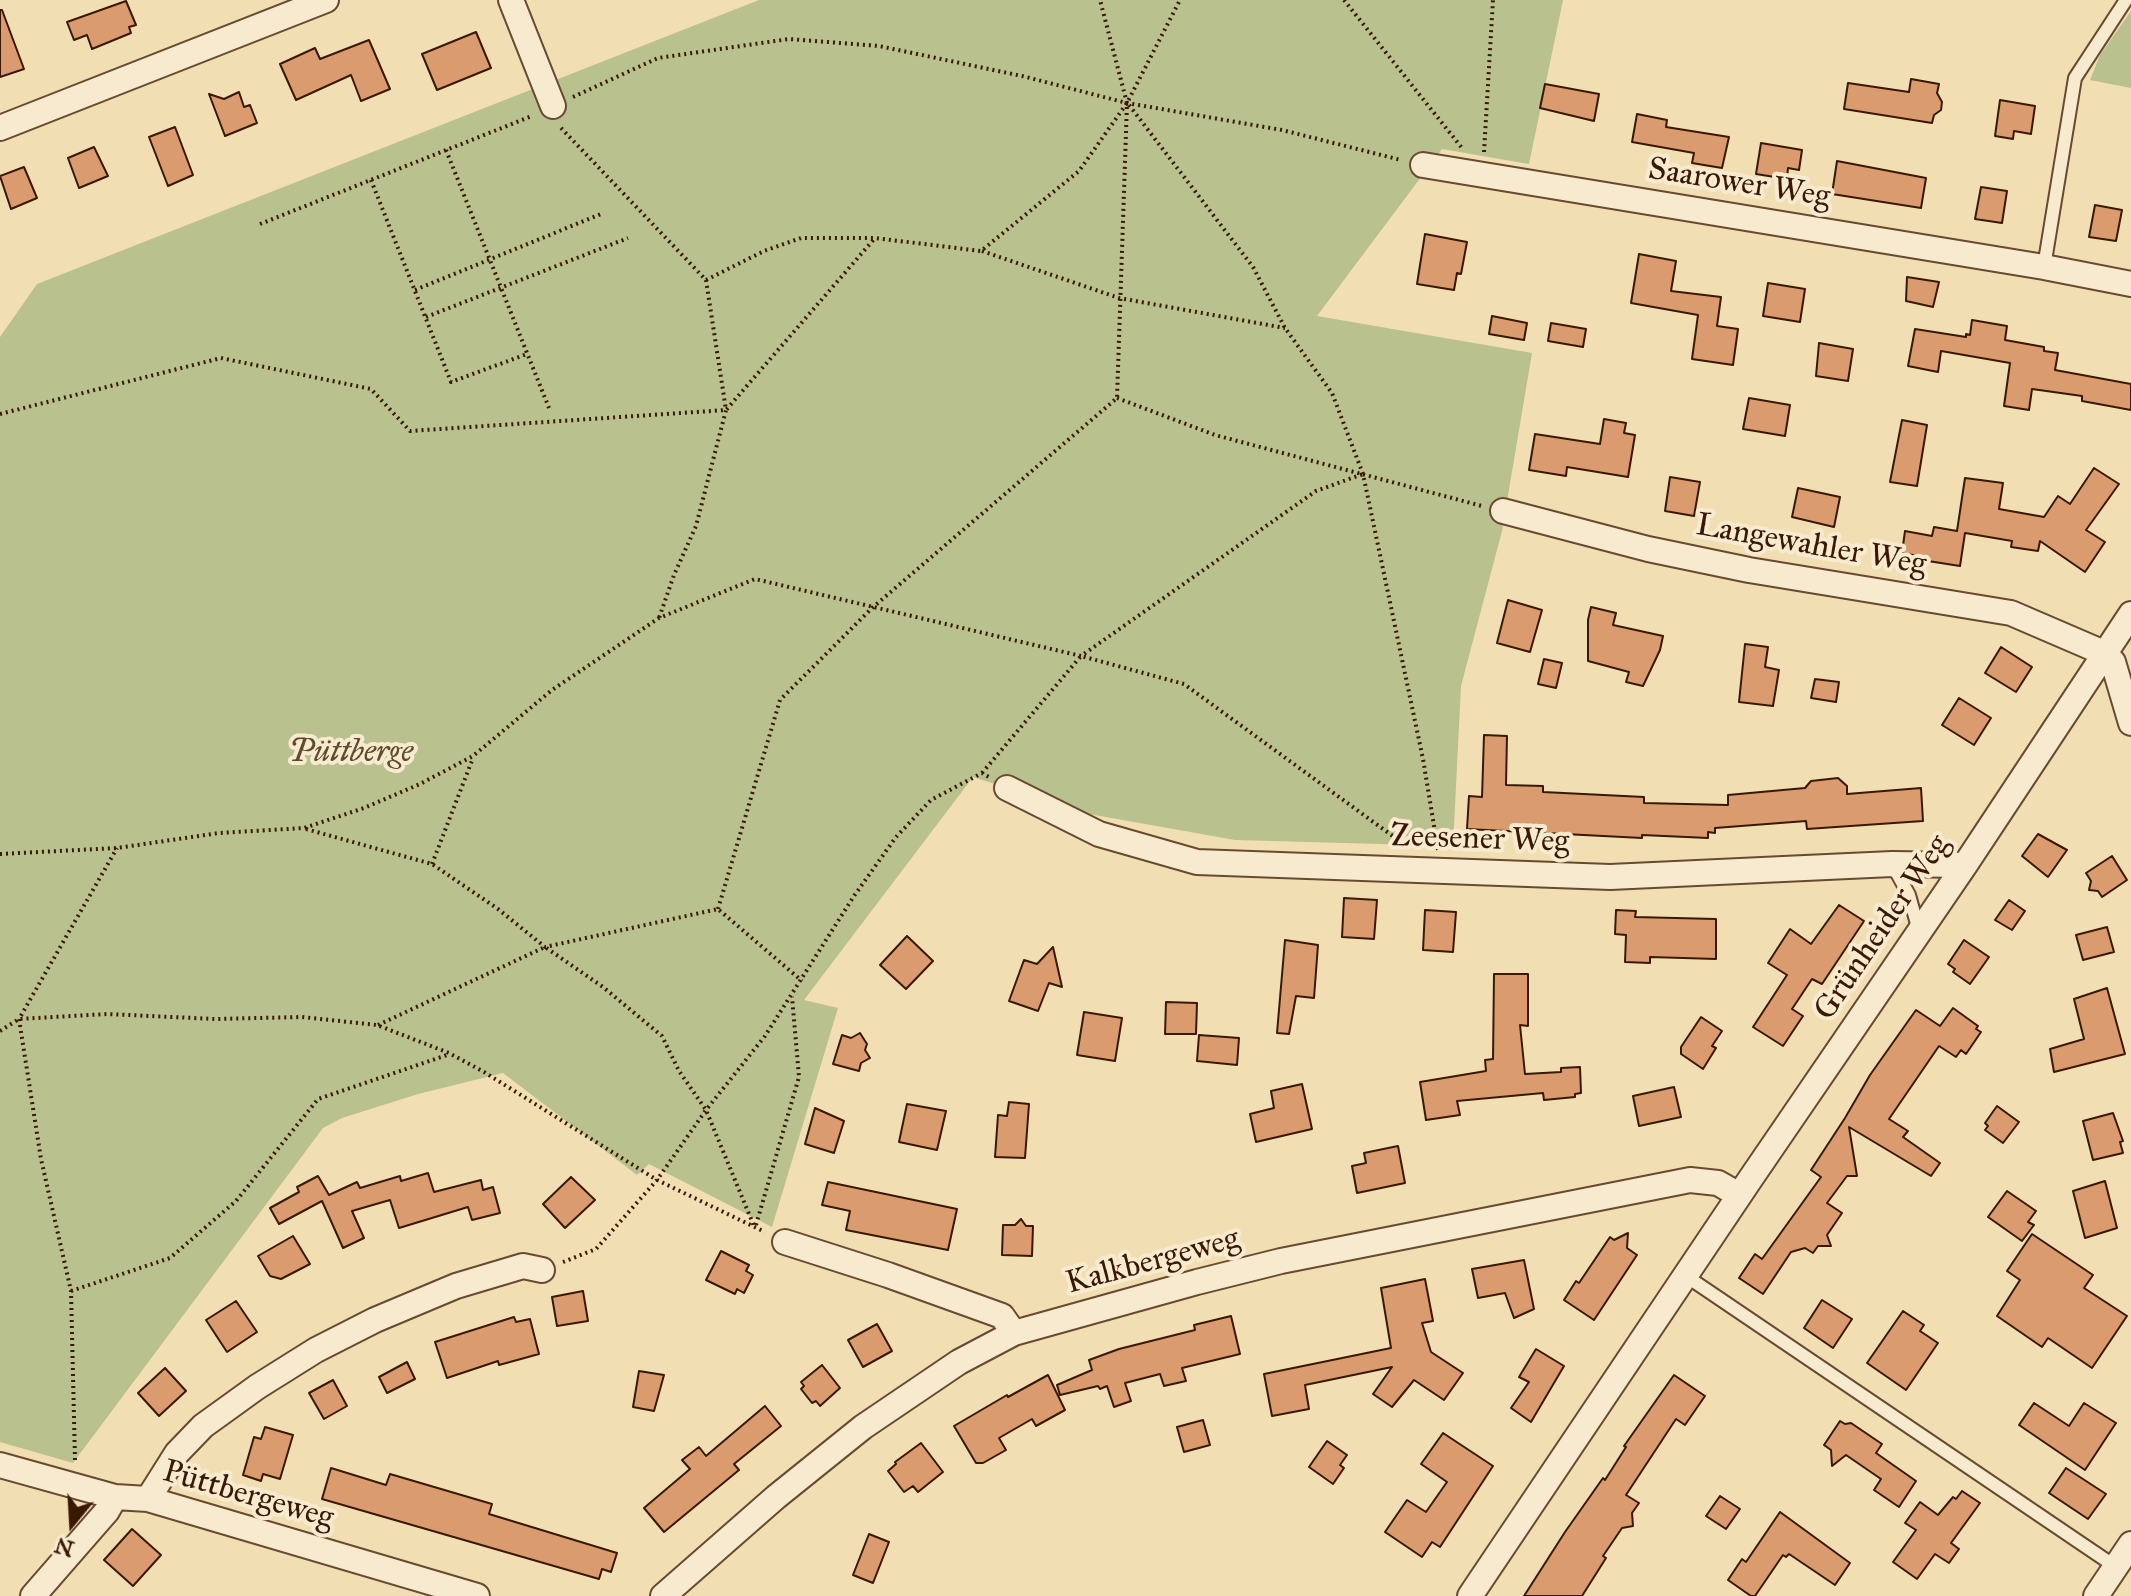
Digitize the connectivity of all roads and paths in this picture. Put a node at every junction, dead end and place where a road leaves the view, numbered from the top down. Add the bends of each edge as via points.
1 (326, 0) edge
2 (511, 0) edge
3 (1100, 0) edge
4 (1180, 0) edge
5 (1344, 0) edge
6 (1493, 0) edge
7 (2126, 0) edge
8 (1127, 103) junction
9 (542, 111) junction
10 (0, 128) edge
11 (446, 150) junction
12 (1423, 165) joint
13 (1483, 175) junction
14 (371, 180) junction
15 (601, 214) dead end
16 (260, 224) dead end
17 (628, 238) dead end
18 (875, 238) junction
19 (981, 251) junction
20 (490, 261) junction
21 (2044, 267) junction
22 (706, 280) junction
23 (2131, 284) edge
24 (500, 288) junction
25 (415, 290) junction
26 (1119, 298) junction
27 (426, 317) junction
28 (1285, 328) junction
29 (527, 354) junction
30 (1117, 398) junction
31 (549, 408) dead end
32 (726, 410) junction
33 (0, 414) edge
34 (1363, 474) junction
35 (1503, 511) joint
36 (872, 608) junction
37 (2131, 614) edge
38 (659, 618) junction
39 (2104, 653) junction
40 (1081, 656) junction
41 (2131, 723) edge
42 (473, 756) junction
43 (982, 773) junction
44 (1007, 788) joint
45 (304, 828) junction
46 (117, 848) junction
47 (0, 854) edge
48 (432, 864) junction
49 (1892, 864) junction
50 (1965, 865) junction
51 (1441, 871) junction
52 (718, 909) junction
53 (1919, 932) junction
54 (545, 947) junction
55 (802, 981) junction
56 (792, 994) junction
57 (19, 1019) junction
58 (377, 1025) junction
59 (0, 1031) edge
60 (450, 1054) junction
61 (706, 1110) junction
62 (657, 1180) junction
63 (1739, 1195) junction
64 (755, 1228) junction
65 (785, 1242) joint
66 (542, 1270) joint
67 (1686, 1276) junction
68 (71, 1291) junction
69 (1014, 1333) junction
70 (0, 1465) edge
71 (73, 1487) junction
72 (115, 1497) junction
73 (148, 1499) junction
74 (2131, 1544) edge
75 (2116, 1567) junction
76 (2099, 1595) edge
77 (33, 1596) edge
78 (477, 1596) edge
79 (663, 1596) edge
80 (1470, 1596) edge

1 - 10 street
2 - 9 street
3 - 8 path
4 - 8 path
5 - 13 path
6 - 13 path
7 - 21 lane via 2075,78
8 - 9 path via 879,46 789,39 658,58
8 - 12 path via 1282,130
8 - 19 path via 1079,171
8 - 26 path
8 - 28 path via 1253,267
9 - 11 path
9 - 22 path
11 - 14 path
11 - 20 path
12 - 13 street, Saarower Weg
13 - 21 street, Saarower Weg
14 - 16 path
14 - 25 path
15 - 20 path
17 - 24 path
18 - 19 path
18 - 22 path via 801,238
18 - 32 path
19 - 26 path
20 - 24 path
20 - 25 path
21 - 23 street, Saarower Weg
22 - 32 path
24 - 27 path
24 - 29 path
25 - 27 path
26 - 28 path
26 - 30 path
27 - 29 path via 451,382
28 - 34 path via 1332,393
29 - 31 path
30 - 34 path via 1215,435
30 - 36 path
32 - 33 path via 410,431 371,389 221,358
32 - 38 path via 696,526
34 - 35 path
34 - 40 path via 1316,491
34 - 51 path
35 - 39 street, Langewahler Weg via 1749,570 2011,613
36 - 38 path via 755,579
36 - 40 path
36 - 52 path via 780,700
37 - 39 street, Grünheider Weg
38 - 42 path via 552,690
39 - 41 street via 2113,662
39 - 50 street, Grünheider Weg
40 - 43 path
40 - 51 path via 1184,684
42 - 45 path via 364,808
42 - 48 path
43 - 44 path
43 - 55 path via 931,800 896,837
44 - 51 street, Zeesener Weg via 1099,834 1197,862
45 - 46 path via 219,833
45 - 48 path
46 - 47 path
46 - 57 path
48 - 54 path
49 - 50 street, Zeesener Weg
49 - 51 street, Zeesener Weg via 1610,877
49 - 53 lane via 1909,895
50 - 53 street, Grünheider Weg
52 - 54 path
52 - 55 path
53 - 63 street, Grünheider Weg
54 - 58 path
54 - 61 path via 662,1036
55 - 56 path
56 - 61 path
56 - 64 path via 799,1077
57 - 58 path via 107,1014 302,1017
57 - 59 path
57 - 68 path via 41,1159
58 - 60 path
60 - 62 path
60 - 68 path via 318,1099 236,1201 170,1258
61 - 62 path
61 - 64 path
62 - 64 path
62 - 66 path via 596,1249
63 - 67 street, Grünheider Weg
63 - 69 street, Kalkbergeweg via 1718,1183 1690,1180 1281,1261
64 - 65 path
65 - 69 street via 1002,1316
66 - 73 street via 523,1266 466,1283 316,1350 203,1426 177,1453
67 - 75 lane
67 - 80 street, Grünheider Weg
68 - 71 path
69 - 79 street, Kalkbergeweg via 959,1362 863,1427
70 - 71 street, Püttbergeweg
71 - 72 street, Püttbergeweg
72 - 73 street, Püttbergeweg
72 - 77 street
73 - 78 street, Püttbergeweg
74 - 75 street
75 - 76 street

